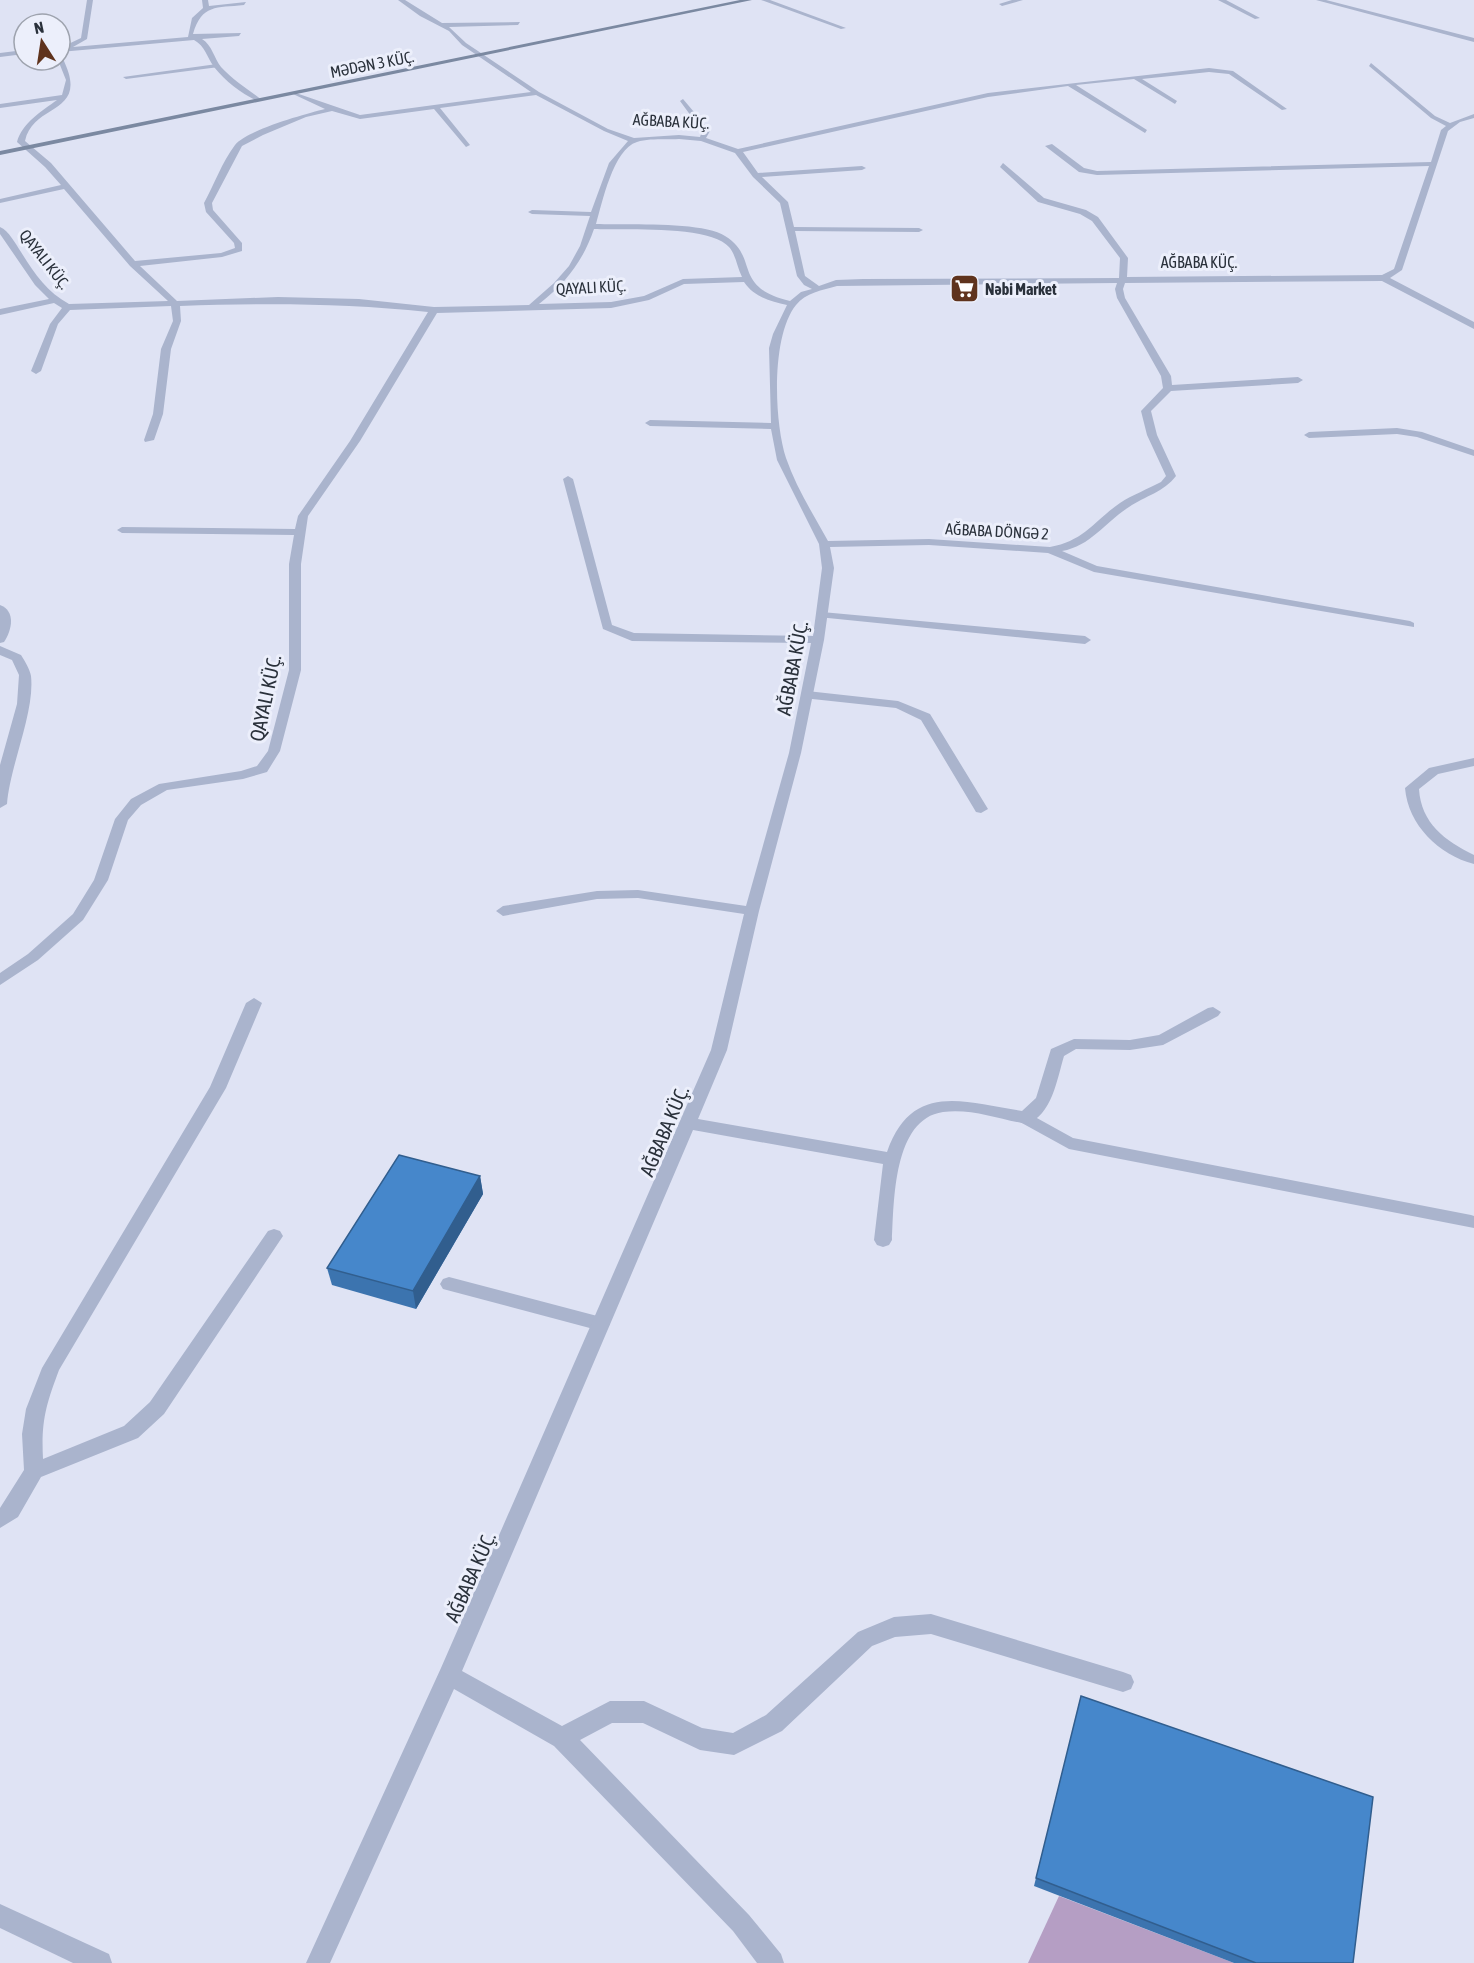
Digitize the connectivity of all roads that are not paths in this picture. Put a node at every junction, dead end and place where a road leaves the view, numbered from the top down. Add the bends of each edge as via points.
1 (90, 0) edge
2 (401, 0) edge
3 (749, 0) edge
4 (764, 0) edge
5 (1020, 0) edge
6 (1221, 0) edge
7 (1318, 0) edge
8 (244, 3) dead end
9 (206, 4) edge
10 (1002, 4) dead end
11 (1257, 18) dead end
12 (518, 23) dead end
13 (441, 25) junction
14 (843, 28) dead end
15 (239, 34) dead end
16 (192, 38) junction
17 (1474, 40) edge
18 (72, 46) edge
19 (72, 51) edge
20 (483, 55) junction
21 (1371, 65) dead end
22 (217, 66) junction
23 (66, 72) edge
24 (126, 77) dead end
25 (1136, 77) junction
26 (1069, 84) junction
27 (295, 93) junction
28 (537, 93) junction
29 (65, 97) junction
30 (259, 100) junction
31 (683, 101) dead end
32 (1175, 102) dead end
33 (0, 106) edge
34 (332, 109) junction
35 (437, 109) junction
36 (1284, 109) dead end
37 (1474, 116) edge
38 (360, 117) junction
39 (366, 124) dead end
40 (1449, 125) junction
41 (1145, 131) dead end
42 (702, 139) junction
43 (633, 140) junction
44 (466, 145) dead end
45 (1049, 146) dead end
46 (28, 148) junction
47 (738, 151) junction
48 (0, 153) edge
49 (1433, 164) junction
50 (1003, 165) dead end
51 (862, 168) dead end
52 (756, 175) junction
53 (66, 186) junction
54 (0, 201) edge
55 (532, 212) dead end
56 (595, 213) junction
57 (591, 226) junction
58 (0, 229) edge
59 (790, 229) junction
60 (919, 230) dead end
61 (133, 264) junction
62 (1384, 278) junction
63 (746, 279) junction
64 (1121, 280) junction
65 (818, 288) junction
66 (53, 301) junction
67 (174, 302) junction
68 (792, 304) junction
69 (532, 306) junction
70 (67, 307) junction
71 (434, 310) junction
72 (0, 312) edge
73 (1474, 326) edge
74 (36, 371) dead end
75 (1298, 380) dead end
76 (1168, 388) junction
77 (650, 423) dead end
78 (775, 426) junction
79 (1309, 435) dead end
80 (149, 440) dead end
81 (1474, 453) edge
82 (568, 480) dead end
83 (122, 531) dead end
84 (298, 532) junction
85 (824, 544) junction
86 (1050, 550) junction
87 (0, 608) edge
88 (822, 615) junction
89 (1410, 625) dead end
90 (0, 639) edge
91 (818, 640) junction
92 (1086, 640) dead end
93 (0, 650) edge
94 (807, 695) junction
95 (1474, 762) edge
96 (0, 804) edge
97 (981, 809) dead end
98 (1474, 860) edge
99 (752, 910) junction
100 (503, 911) dead end
101 (0, 980) edge
102 (254, 1003) dead end
103 (1213, 1012) dead end
104 (1026, 1118) junction
105 (689, 1123) junction
106 (891, 1159) junction
107 (1471, 1222) dead end
108 (274, 1236) dead end
109 (883, 1240) dead end
110 (449, 1284) dead end
111 (601, 1324) junction
112 (34, 1471) junction
113 (0, 1519) edge
114 (449, 1675) junction
115 (1123, 1682) dead end
116 (562, 1738) junction
117 (0, 1916) edge
118 (100, 1963) edge
119 (318, 1963) edge
120 (772, 1963) edge

1 - 18 street via 84,39
2 - 13 street, AĞBABA KÜÇ.
3 - 20 main road, MƏDƏN 3 KÜÇ.
4 - 14 street
5 - 10 street
6 - 11 street
7 - 17 street
8 - 9 street
9 - 16 street via 193,23
12 - 13 street
13 - 20 street, AĞBABA KÜÇ.
15 - 16 street
16 - 19 street
16 - 22 street via 204,43
20 - 27 main road, MƏDƏN 3 KÜÇ.
20 - 28 street, AĞBABA KÜÇ.
21 - 40 street via 1433,117
22 - 24 street
22 - 30 street via 241,90
23 - 29 street via 69,80
25 - 26 street
25 - 32 street
25 - 36 street via 1220,70 1241,78
26 - 41 street
26 - 47 street via 914,110
27 - 30 main road, MƏDƏN 3 KÜÇ.
27 - 34 street
28 - 35 street
28 - 43 street, AĞBABA KÜÇ.
29 - 33 street
29 - 46 street via 23,132 21,142
30 - 46 main road, MƏDƏN 3 KÜÇ.
31 - 42 street via 706,131
34 - 38 street
34 - 61 street via 260,133 236,148 208,203 209,210 239,249 222,255
35 - 38 street
35 - 44 street
37 - 40 street
38 - 39 street
40 - 49 street
42 - 43 street, AĞBABA KÜÇ.
42 - 47 street, AĞBABA KÜÇ.
43 - 56 street via 618,153
45 - 49 street via 1082,170 1097,173
46 - 48 main road, MƏDƏN 3 KÜÇ.
46 - 53 street
47 - 52 street
49 - 62 street via 1398,270
50 - 64 street via 1041,200 1095,219 1124,258
51 - 52 street
52 - 59 street via 784,202
53 - 54 street
53 - 61 street
55 - 56 street
56 - 57 street
57 - 63 street via 711,232 730,243
57 - 69 street via 568,273
58 - 66 street
59 - 60 street
59 - 65 street via 801,276
61 - 67 street
62 - 64 street, AĞBABA KÜÇ.
62 - 73 street
63 - 68 street via 758,295
63 - 69 street via 683,282 646,298 610,305
64 - 65 street, AĞBABA KÜÇ. via 863,282
64 - 76 street via 1121,298 1166,376
65 - 68 street, AĞBABA KÜÇ.
66 - 70 street
66 - 72 street
67 - 70 street
67 - 71 street via 316,300
67 - 80 street via 177,321 166,349 160,404
68 - 78 street, AĞBABA KÜÇ. via 774,348
69 - 71 street
70 - 74 street via 54,324
71 - 84 street via 355,441 315,496
75 - 76 street
76 - 86 street, AĞBABA DÖNGƏ 2 via 1146,411 1152,435 1171,476 1165,484 1124,505 1086,538
77 - 78 street
78 - 85 street, AĞBABA KÜÇ. via 782,460
79 - 81 street via 1396,431 1419,434
82 - 91 street via 607,627 632,637
83 - 84 street
84 - 101 street via 295,670 274,752 262,769 164,787 136,802 122,819 101,880 78,917
85 - 86 street, AĞBABA DÖNGƏ 2 via 929,542
85 - 88 street, AĞBABA KÜÇ. via 828,568
86 - 89 street via 1094,569
87 - 90 street via 7,620 7,630
88 - 91 street, AĞBABA KÜÇ.
88 - 92 street
91 - 94 street, AĞBABA KÜÇ.
93 - 96 street via 17,658 25,675 23,704 2,781
94 - 97 street via 898,705 927,717
94 - 99 street, AĞBABA KÜÇ.
95 - 98 street via 1434,771 1412,788 1411,804 1441,843
99 - 100 street via 638,894 597,895
99 - 105 street, AĞBABA KÜÇ. via 719,1050
102 - 112 street via 218,1088 51,1368 35,1409
103 - 104 street via 1163,1040 1130,1045 1074,1044 1057,1053 1044,1100
104 - 106 street via 944,1106 925,1109 911,1118
104 - 107 street via 1069,1143
105 - 106 street
105 - 111 street, AĞBABA KÜÇ.
106 - 109 street
108 - 112 street via 157,1408 131,1432
110 - 111 street
111 - 114 street, AĞBABA KÜÇ.
112 - 113 street via 11,1511
114 - 116 street
114 - 119 street, AĞBABA KÜÇ.
115 - 116 street via 931,1624 894,1627 865,1639 774,1723 734,1744 700,1739 644,1712 610,1712
116 - 120 street via 741,1923
117 - 118 street

